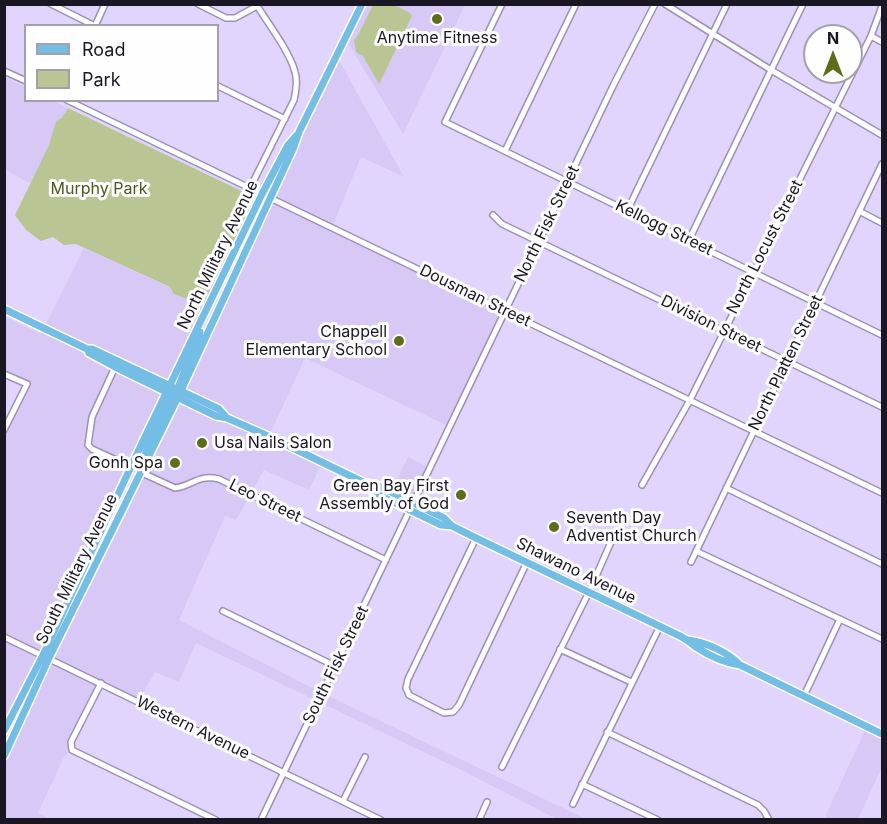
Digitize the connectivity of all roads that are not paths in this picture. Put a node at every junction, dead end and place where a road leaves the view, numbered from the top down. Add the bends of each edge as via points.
1 (51, 4) edge
2 (105, 4) edge
3 (198, 4) edge
4 (362, 4) edge
5 (502, 4) edge
6 (576, 4) edge
7 (655, 4) edge
8 (665, 4) edge
9 (727, 4) edge
10 (803, 4) edge
11 (257, 5) edge
12 (882, 6) edge
13 (91, 24) edge
14 (96, 24) edge
15 (712, 33) junction
16 (871, 36) junction
17 (882, 42) edge
18 (771, 69) junction
19 (4, 71) edge
20 (24, 80) edge
21 (219, 86) edge
22 (71, 102) edge
23 (835, 107) junction
24 (285, 119) junction
25 (299, 132) junction
26 (882, 135) edge
27 (505, 151) junction
28 (882, 164) edge
29 (567, 181) junction
30 (250, 188) junction
31 (262, 194) junction
32 (271, 198) junction
33 (627, 211) junction
34 (859, 211) junction
35 (493, 215) dead end
36 (882, 223) edge
37 (689, 240) junction
38 (538, 241) junction
39 (753, 272) junction
40 (815, 302) junction
41 (4, 309) edge
42 (505, 311) junction
43 (724, 330) junction
44 (882, 335) edge
45 (787, 361) junction
46 (117, 364) junction
47 (4, 374) edge
48 (174, 391) junction
49 (690, 400) junction
50 (882, 407) edge
51 (4, 430) edge
52 (754, 431) junction
53 (131, 467) junction
54 (140, 472) junction
55 (642, 485) dead end
56 (726, 488) junction
57 (882, 493) edge
58 (412, 506) junction
59 (615, 533) dead end
60 (476, 538) junction
61 (696, 551) junction
62 (386, 560) junction
63 (527, 562) junction
64 (691, 562) dead end
65 (882, 564) edge
66 (589, 592) junction
67 (223, 611) dead end
68 (840, 619) junction
69 (660, 626) junction
70 (4, 637) edge
71 (882, 639) edge
72 (560, 650) junction
73 (46, 657) junction
74 (335, 666) junction
75 (631, 682) junction
76 (100, 683) junction
77 (804, 696) junction
78 (4, 731) edge
79 (607, 732) junction
80 (882, 734) edge
81 (4, 756) edge
82 (365, 757) dead end
83 (502, 767) dead end
84 (284, 772) junction
85 (582, 784) junction
86 (343, 801) junction
87 (487, 802) dead end
88 (573, 804) dead end
89 (216, 819) edge
90 (261, 819) edge
91 (381, 819) edge
92 (478, 819) edge
93 (658, 819) edge
94 (769, 819) edge

1 - 13 street
2 - 14 street
3 - 11 street via 226,18 235,18
4 - 25 main road, North Military Avenue
5 - 27 street, Kellogg Street via 445,122
6 - 27 street
7 - 29 street, North Fisk Street
8 - 15 street
9 - 15 street
10 - 18 street
11 - 24 street via 296,72 294,100
12 - 16 street, North Locust Street
15 - 18 street
15 - 33 street
16 - 17 street
16 - 23 street, North Locust Street
18 - 23 street
18 - 37 street
19 - 20 street
21 - 24 street
22 - 30 street, Dousman Street
23 - 26 street
23 - 39 street, North Locust Street
24 - 30 street
25 - 31 main road, North Military Avenue
25 - 32 main road, North Military Avenue
27 - 29 street, Kellogg Street
28 - 34 street, North Platten Street
29 - 33 street, Kellogg Street
29 - 38 street, North Fisk Street
30 - 31 street, Dousman Street
31 - 32 street, Dousman Street
31 - 48 main road, North Military Avenue via 203,318
32 - 42 street, Dousman Street
32 - 48 main road, North Military Avenue
33 - 37 street, Kellogg Street
34 - 36 street
34 - 40 street, North Platten Street
35 - 38 street, Division Street via 502,224
37 - 39 street, Kellogg Street
38 - 42 street, North Fisk Street
38 - 43 street, Division Street
39 - 40 street, Kellogg Street
39 - 43 street, North Locust Street
40 - 44 street, Kellogg Street
40 - 45 street, North Platten Street
41 - 46 main road, Shawano Avenue
42 - 49 street, Dousman Street
42 - 58 street, North Fisk Street
43 - 45 street, Division Street
43 - 49 street, North Locust Street
45 - 50 street, Division Street
45 - 52 street, North Platten Street
46 - 48 main road, Shawano Avenue
46 - 53 street via 92,417 88,445
47 - 51 street via 27,384
48 - 53 main road, South Military Avenue
48 - 54 main road, South Military Avenue
48 - 58 main road, Shawano Avenue via 216,416 365,483 374,492
49 - 52 street, Dousman Street
49 - 55 street, North Locust Street
52 - 56 street, North Platten Street
52 - 57 street, Dousman Street
53 - 73 main road, South Military Avenue
54 - 62 street, Leo Street via 175,488 202,478 219,479
54 - 73 main road, South Military Avenue
56 - 61 street, North Platten Street
56 - 65 street
58 - 60 main road, Shawano Avenue via 441,525
58 - 62 street, South Fisk Street
59 - 66 street
60 - 63 main road, Shawano Avenue
60 - 63 street via 406,688 409,695 444,713 453,712 459,705
61 - 64 street, North Platten Street
61 - 68 street
62 - 74 street, South Fisk Street
63 - 66 main road, Shawano Avenue
66 - 69 main road, Shawano Avenue
66 - 72 street
67 - 74 street
68 - 71 street
68 - 77 street
69 - 75 street
69 - 77 main road, Shawano Avenue via 703,651
70 - 73 street, Western Avenue
72 - 75 street
72 - 83 street
73 - 76 street, Western Avenue
73 - 78 main road, South Military Avenue
73 - 81 main road, South Military Avenue
74 - 84 street, South Fisk Street
75 - 79 street
76 - 84 street, Western Avenue
76 - 89 street via 71,746 75,752
77 - 80 main road, Shawano Avenue
79 - 85 street
79 - 94 street via 758,805
82 - 86 street
84 - 86 street, Western Avenue
84 - 90 street, South Fisk Street
85 - 88 street
85 - 93 street
86 - 91 street, Western Avenue
87 - 92 street

